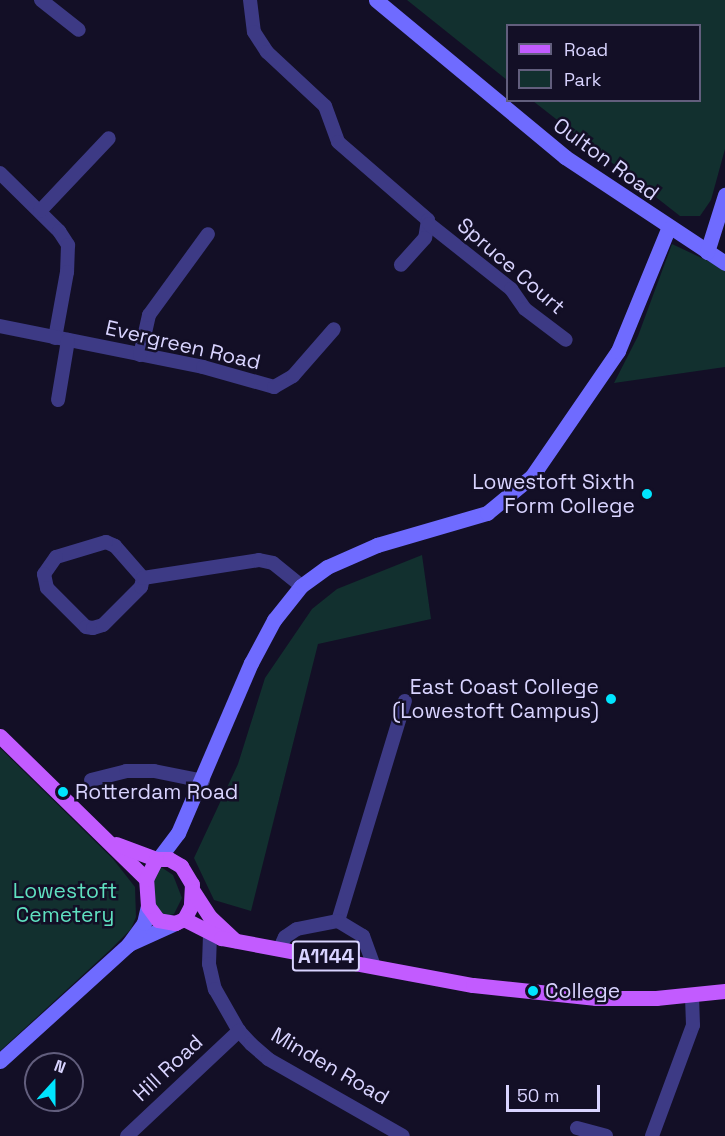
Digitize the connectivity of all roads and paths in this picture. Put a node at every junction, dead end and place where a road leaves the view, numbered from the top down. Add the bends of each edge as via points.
1 (250, 0) edge
2 (376, 0) edge
3 (46, 2) edge
4 (79, 30) dead end
5 (109, 138) dead end
6 (0, 173) edge
7 (725, 195) edge
8 (40, 211) junction
9 (429, 224) junction
10 (668, 229) junction
11 (208, 234) dead end
12 (707, 252) junction
13 (725, 263) edge
14 (401, 265) dead end
15 (0, 326) edge
16 (334, 329) dead end
17 (62, 339) junction
18 (566, 340) dead end
19 (140, 355) junction
20 (58, 400) dead end
21 (143, 578) junction
22 (302, 586) junction
23 (405, 701) dead end
24 (0, 736) edge
25 (91, 780) dead end
26 (203, 782) junction
27 (178, 833) junction
28 (113, 843) junction
29 (158, 859) junction
30 (181, 866) junction
31 (146, 879) junction
32 (193, 891) junction
33 (148, 906) junction
34 (180, 921) junction
35 (338, 921) junction
36 (210, 935) junction
37 (235, 940) junction
38 (128, 945) junction
39 (280, 948) junction
40 (209, 964) junction
41 (373, 964) junction
42 (725, 991) edge
43 (692, 996) junction
44 (239, 1031) junction
45 (0, 1061) edge
46 (577, 1128) dead end
47 (127, 1136) edge
48 (403, 1136) edge
49 (606, 1136) edge
50 (652, 1136) edge

1 - 9 street, Spruce Court via 254,32 267,52 325,106 338,142 422,211
2 - 10 street, Oulton Road via 505,110
3 - 4 street
5 - 8 street
6 - 8 street
7 - 12 street
8 - 17 street via 68,245
9 - 14 street via 425,238
9 - 18 street, Spruce Court
10 - 12 street, Oulton Road
10 - 22 street via 637,311 602,379 532,476 487,513 377,545 327,567
11 - 19 street via 149,315
12 - 13 street, Oulton Road
15 - 17 street, Evergreen Road
16 - 19 street, Evergreen Road via 293,375 274,387
17 - 19 street, Evergreen Road
17 - 20 street
21 - 21 street via 103,625 93,628 86,627 47,588 44,574 56,556 106,542 115,546
21 - 22 street via 259,560 273,563
22 - 26 street via 262,640
23 - 35 street
24 - 28 main road
25 - 26 street via 126,771 154,771
26 - 27 street
27 - 29 street
27 - 30 street
28 - 29 main road
28 - 31 main road
29 - 30 main road
29 - 31 main road
30 - 32 main road
31 - 33 main road
32 - 34 main road
32 - 37 main road via 210,917
33 - 34 main road via 158,920
33 - 38 street via 144,923
34 - 36 main road, A1144
34 - 38 street
35 - 39 street via 297,928 285,937
35 - 41 street via 363,936
36 - 37 main road, A1144
36 - 40 street, Minden Road
37 - 39 main road, A1144
37 - 40 street via 224,944
38 - 45 street
39 - 41 main road, A1144
40 - 44 street, Minden Road via 215,989
41 - 43 main road, A1144 via 463,983 596,998
42 - 43 main road, A1144
43 - 50 street via 693,1025
44 - 47 street, Hill Road
44 - 48 street, Minden Road via 268,1059
46 - 49 street

